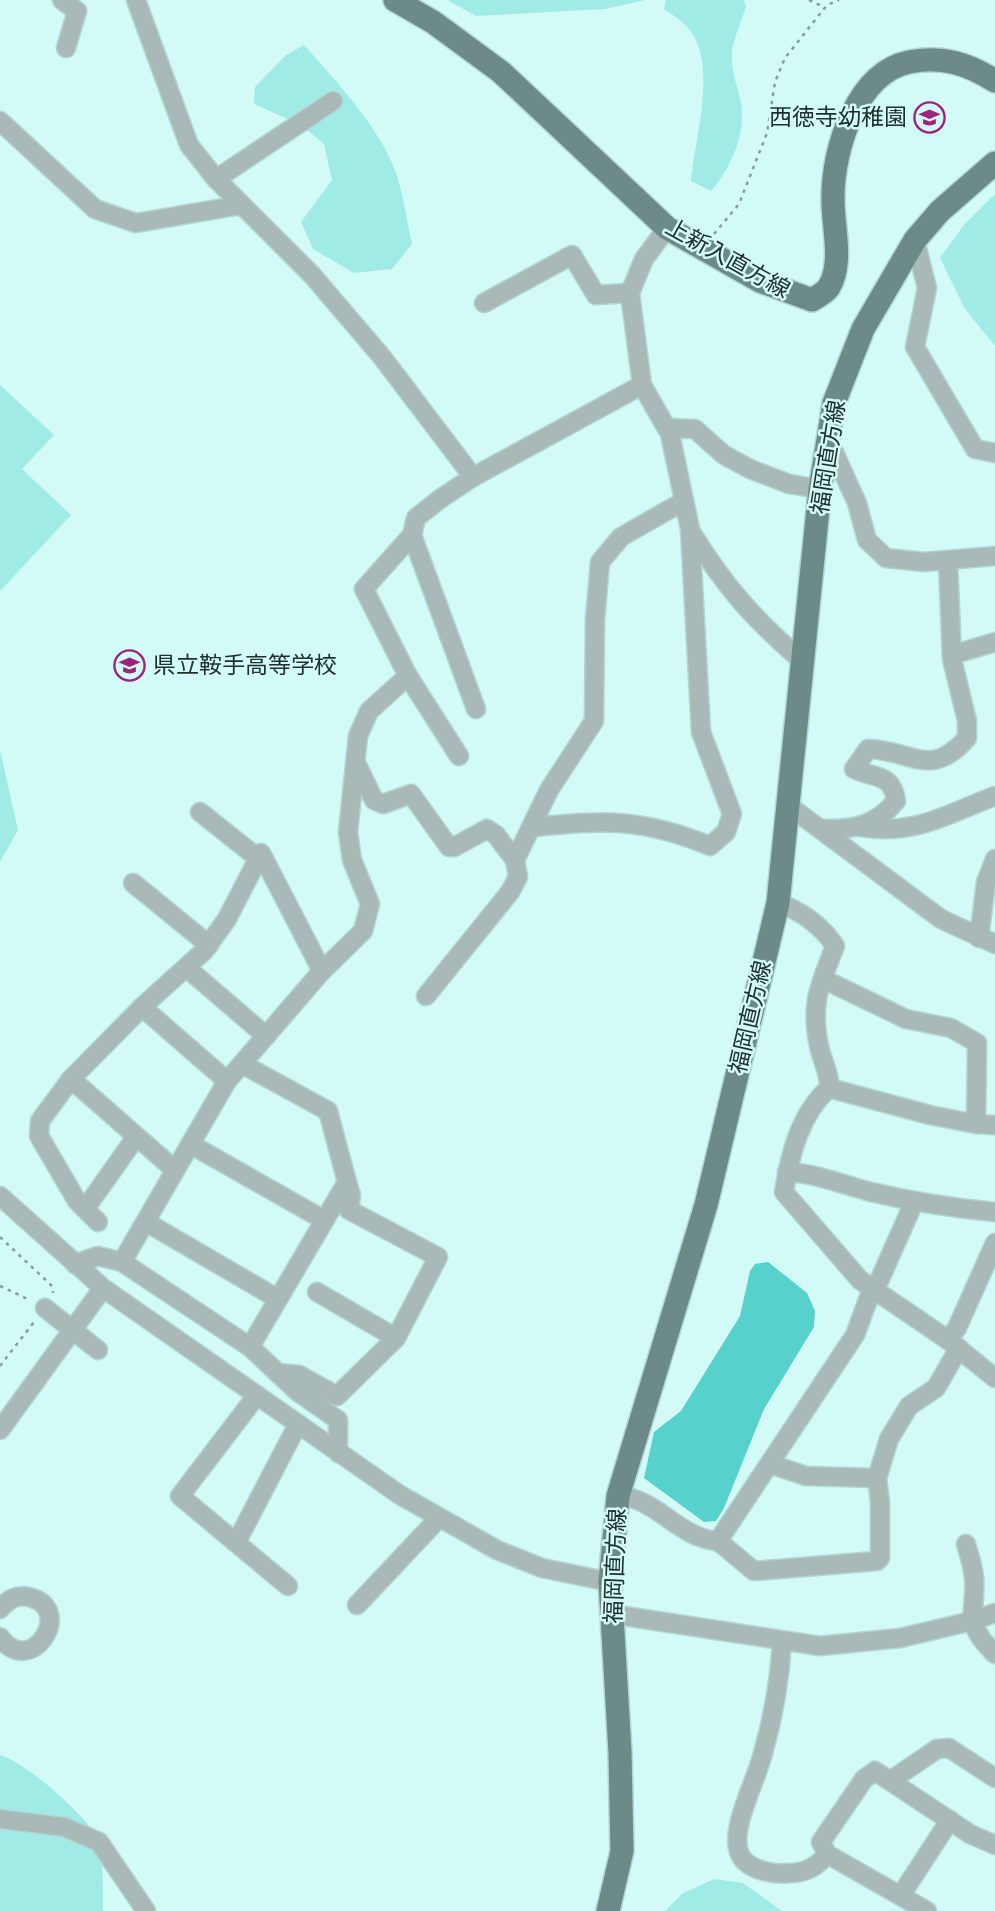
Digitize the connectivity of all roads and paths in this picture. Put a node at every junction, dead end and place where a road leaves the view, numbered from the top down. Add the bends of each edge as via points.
1 (62, 0) edge
2 (136, 0) edge
3 (395, 0) edge
4 (809, 0) edge
5 (839, 0) edge
6 (824, 7) junction
7 (66, 48) dead end
8 (995, 81) edge
9 (333, 101) dead end
10 (0, 121) edge
11 (995, 163) edge
12 (216, 179) junction
13 (241, 205) junction
14 (667, 228) junction
15 (915, 240) junction
16 (702, 247) junction
17 (630, 293) junction
18 (484, 303) dead end
19 (642, 385) junction
20 (667, 428) junction
21 (827, 437) junction
22 (995, 453) edge
23 (473, 477) junction
24 (820, 489) junction
25 (684, 501) junction
26 (690, 528) junction
27 (412, 535) junction
28 (995, 556) edge
29 (948, 561) junction
30 (995, 642) edge
31 (951, 655) junction
32 (802, 661) junction
33 (408, 676) junction
34 (476, 709) dead end
35 (459, 756) dead end
36 (357, 765) junction
37 (995, 796) edge
38 (789, 806) junction
39 (200, 811) dead end
40 (534, 827) junction
41 (862, 827) junction
42 (822, 829) junction
43 (258, 859) junction
44 (995, 859) edge
45 (515, 860) junction
46 (133, 883) dead end
47 (990, 892) edge
48 (778, 903) junction
49 (987, 941) edge
50 (209, 945) junction
51 (188, 969) junction
52 (322, 971) junction
53 (822, 979) junction
54 (426, 996) dead end
55 (142, 1007) junction
56 (266, 1036) junction
57 (242, 1064) junction
58 (71, 1079) junction
59 (227, 1081) junction
60 (829, 1088) junction
61 (976, 1124) junction
62 (995, 1125) edge
63 (136, 1137) junction
64 (190, 1144) junction
65 (175, 1170) junction
66 (787, 1172) junction
67 (347, 1182) junction
68 (0, 1196) edge
69 (914, 1202) junction
70 (995, 1212) edge
71 (324, 1220) junction
72 (146, 1222) junction
73 (0, 1237) edge
74 (995, 1243) edge
75 (122, 1262) junction
76 (75, 1264) junction
77 (0, 1286) edge
78 (103, 1289) junction
79 (872, 1289) junction
80 (317, 1292) dead end
81 (278, 1299) junction
82 (45, 1308) junction
83 (72, 1330) junction
84 (396, 1338) junction
85 (954, 1344) junction
86 (250, 1347) junction
87 (98, 1350) dead end
88 (0, 1366) edge
89 (278, 1373) junction
90 (995, 1378) edge
91 (257, 1395) junction
92 (298, 1424) junction
93 (0, 1430) edge
94 (338, 1453) junction
95 (770, 1464) junction
96 (877, 1478) junction
97 (618, 1496) junction
98 (439, 1518) junction
99 (718, 1541) junction
100 (236, 1543) junction
101 (967, 1544) dead end
102 (610, 1582) junction
103 (288, 1586) dead end
104 (357, 1605) dead end
105 (0, 1609) edge
106 (995, 1613) edge
107 (611, 1614) junction
108 (972, 1621) junction
109 (0, 1637) edge
110 (782, 1641) junction
111 (995, 1654) edge
112 (995, 1778) edge
113 (890, 1781) junction
114 (0, 1819) edge
115 (950, 1820) junction
116 (995, 1845) edge
117 (827, 1854) junction
118 (901, 1895) junction
119 (146, 1911) edge
120 (608, 1911) edge
121 (927, 1911) edge

1 - 7 street via 77,11
2 - 12 street via 189,145
3 - 14 main road, 上新入直方線 via 501,72
4 - 6 path
5 - 6 path
6 - 16 path via 785,58 775,82 767,133 739,204
8 - 16 main road, 上新入直方線 via 970,65 929,57 892,65 870,85 837,157 832,195 834,268 829,288 812,300 761,281
9 - 12 street
10 - 13 street via 95,209 136,223
11 - 15 main road, 福岡直方線 via 940,211
12 - 13 street
13 - 23 street via 312,275
14 - 16 main road, 上新入直方線
14 - 17 street via 645,259
15 - 21 main road, 福岡直方線 via 863,329 834,403
15 - 22 street via 928,288 915,347 975,449
17 - 18 street via 596,295 572,255
17 - 19 street
19 - 20 street
19 - 23 street
20 - 24 street via 695,429 724,455 750,469 789,484
20 - 25 street
21 - 24 main road, 福岡直方線
21 - 29 street via 857,502 867,540 886,558
23 - 27 street via 416,518
24 - 32 main road, 福岡直方線
25 - 26 street
25 - 40 street via 621,537 600,562 594,721 549,790
26 - 32 street via 723,582 757,622
26 - 40 street via 701,732 732,814 726,832 710,846 671,830 606,820
27 - 33 street via 364,589
27 - 34 street
28 - 29 street
29 - 31 street
30 - 31 street
31 - 41 street via 967,738 930,763 868,749 854,769 888,780 894,786 896,802
32 - 38 main road, 福岡直方線
33 - 35 street
33 - 36 street via 369,711 358,736
36 - 45 street via 374,800 383,804 411,794 449,846 487,829
36 - 52 street via 348,832 352,860 370,904 363,931
37 - 41 street via 928,824 887,831
38 - 42 street
38 - 48 main road, 福岡直方線
39 - 43 street
40 - 45 street
41 - 42 street
42 - 49 street via 941,919
43 - 50 street
43 - 52 street via 261,853
44 - 47 street
45 - 54 street via 518,877 510,892
46 - 50 street
47 - 49 street
48 - 53 street via 795,908 835,946
48 - 97 main road, 福岡直方線 via 706,1205
50 - 51 street
51 - 55 street
51 - 56 street
52 - 56 street
53 - 60 street via 813,1014
53 - 61 street via 906,1019 951,1028 977,1043
55 - 58 street
55 - 59 street
56 - 57 street
57 - 59 street
57 - 67 street via 328,1111
58 - 63 street
58 - 63 street via 40,1121 39,1136 77,1201 92,1215
59 - 64 street
60 - 61 street
60 - 66 street via 794,1141
61 - 62 street
63 - 65 street
64 - 65 street
64 - 71 street
65 - 72 street
66 - 69 street
66 - 79 street via 784,1192 789,1201
67 - 71 street
67 - 84 street via 349,1210 438,1257
68 - 76 street
69 - 70 street
69 - 79 street
71 - 81 street
72 - 75 street
72 - 81 street
73 - 82 path via 51,1285 54,1293
74 - 85 street
75 - 76 street via 99,1256
75 - 86 street
76 - 78 street
77 - 82 path
78 - 83 street
78 - 91 street
79 - 85 street
79 - 95 street via 855,1335
80 - 84 street
81 - 86 street
82 - 83 street
82 - 88 path
83 - 87 street
83 - 93 street
84 - 89 street via 337,1396 299,1376
85 - 90 street
85 - 96 street via 936,1388 909,1406 899,1419
86 - 89 street
89 - 94 street via 338,1420
91 - 92 street
91 - 100 street via 180,1496
92 - 94 street
92 - 100 street
94 - 98 street
95 - 96 street via 806,1476
95 - 99 street
96 - 99 street via 877,1561 754,1570
97 - 99 street via 634,1497 702,1541
97 - 102 main road, 福岡直方線
98 - 102 street via 496,1550 541,1568
98 - 104 street
100 - 103 street
101 - 108 street via 974,1578
102 - 107 main road, 福岡直方線
105 - 109 street via 15,1598 33,1598 46,1609 50,1627 42,1643 26,1650 9,1647
106 - 108 street
107 - 110 street
107 - 120 main road, 福岡直方線 via 622,1852
108 - 110 street via 900,1638 833,1645
108 - 111 street
110 - 117 street via 764,1753 736,1842 745,1863 786,1874 801,1873
112 - 113 street via 949,1748 937,1749
113 - 115 street
113 - 117 street via 875,1771 864,1779 821,1842
114 - 119 street via 64,1827 99,1842
115 - 116 street
115 - 118 street
117 - 118 street
118 - 121 street

